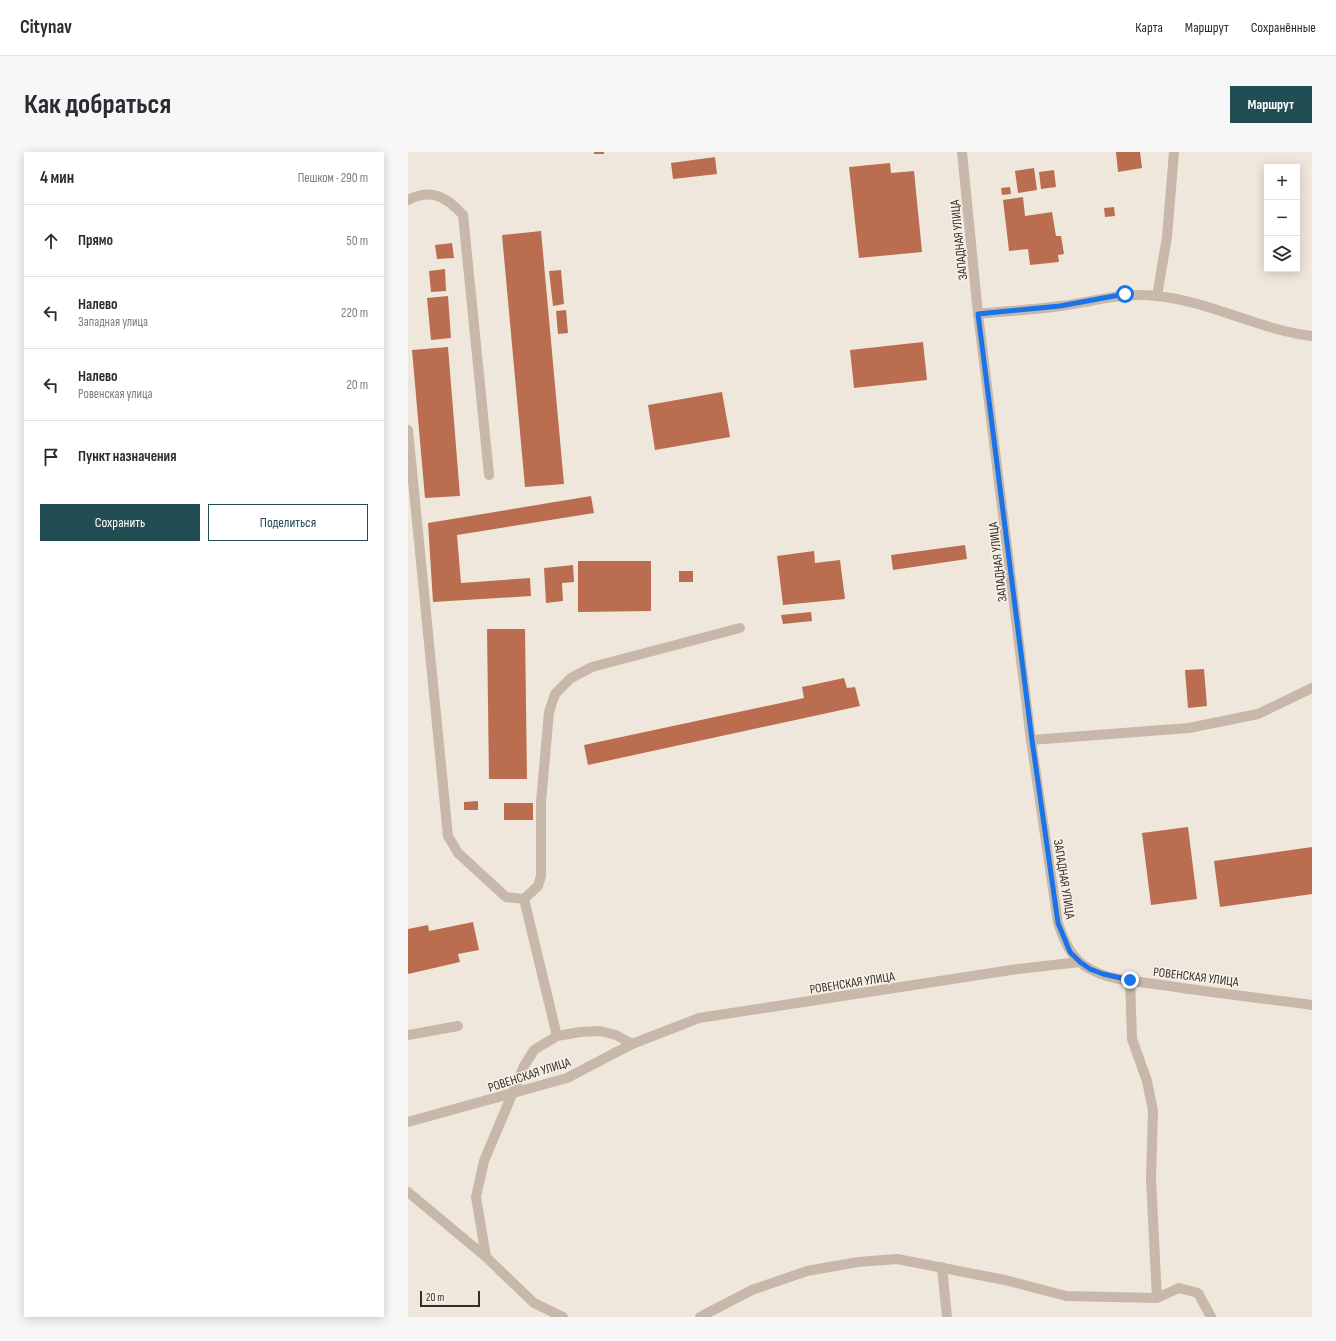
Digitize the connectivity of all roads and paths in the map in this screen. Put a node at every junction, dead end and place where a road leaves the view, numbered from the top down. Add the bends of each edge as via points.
1 (962, 152) edge
2 (1174, 152) edge
3 (408, 200) edge
4 (1157, 296) junction
5 (978, 314) junction
6 (1312, 336) edge
7 (408, 430) edge
8 (489, 475) dead end
9 (740, 628) dead end
10 (1312, 688) edge
11 (1032, 740) junction
12 (524, 899) junction
13 (1080, 962) junction
14 (1130, 980) junction
15 (1312, 1005) edge
16 (458, 1026) dead end
17 (408, 1035) edge
18 (557, 1036) junction
19 (632, 1044) junction
20 (514, 1094) junction
21 (408, 1122) edge
22 (408, 1192) edge
23 (486, 1258) junction
24 (942, 1267) junction
25 (1157, 1298) junction
26 (563, 1317) edge
27 (700, 1317) edge
28 (947, 1317) edge
29 (1211, 1317) edge

1 - 5 street, ЗАПАДНАЯ УЛИЦА
2 - 4 street via 1167,237
3 - 8 street via 420,194 433,194 447,201 463,215
4 - 5 street via 1125,294 1060,306
4 - 6 street via 1210,307 1294,334
5 - 11 street, ЗАПАДНАЯ УЛИЦА
7 - 12 street via 448,836 458,853 506,896
9 - 12 street via 592,667 571,678 555,694 549,712 541,802 541,876 538,886
10 - 11 street via 1258,714 1189,728
11 - 13 street, ЗАПАДНАЯ УЛИЦА via 1058,923 1070,952
12 - 18 street
13 - 14 street, РОВЕНСКАЯ УЛИЦА via 1103,974
13 - 19 street, РОВЕНСКАЯ УЛИЦА via 1018,969 699,1018
14 - 15 street, РОВЕНСКАЯ УЛИЦА
14 - 25 street via 1132,1039 1147,1081 1153,1111 1151,1179
16 - 17 street
18 - 19 street via 600,1031 616,1035
18 - 20 street via 534,1050 524,1066
19 - 20 street, РОВЕНСКАЯ УЛИЦА via 567,1078
20 - 21 street, РОВЕНСКАЯ УЛИЦА
20 - 23 street via 484,1161 476,1197
22 - 23 street
23 - 26 street via 534,1303
24 - 25 street via 1066,1296
24 - 27 street via 897,1259 858,1262 807,1271 752,1290
24 - 28 street
25 - 29 street via 1179,1288 1198,1293

